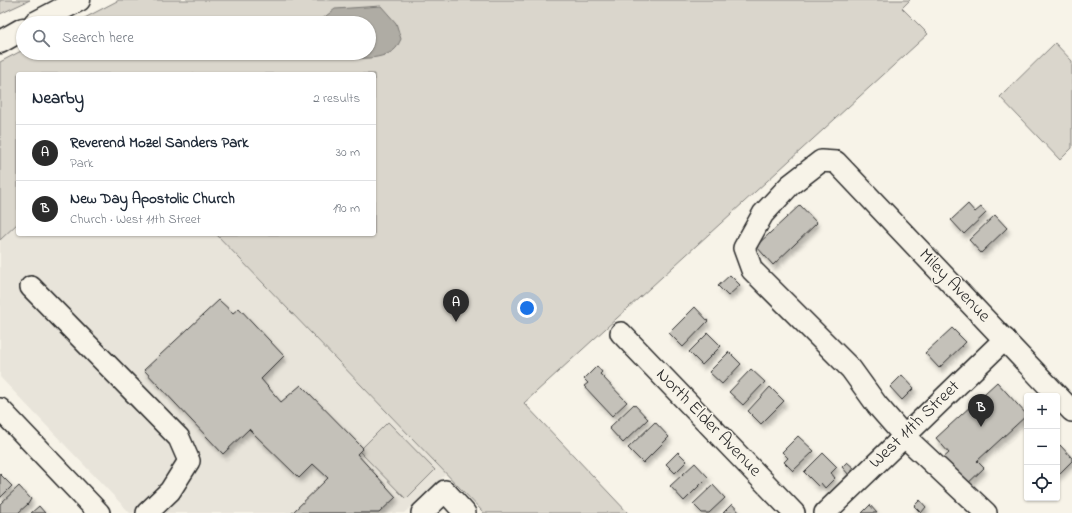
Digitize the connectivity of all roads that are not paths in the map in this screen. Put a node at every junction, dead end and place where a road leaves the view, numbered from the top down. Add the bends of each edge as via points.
1 (79, 0) edge
2 (48, 16) edge
3 (16, 33) edge
4 (0, 42) edge
5 (31, 287) dead end
6 (621, 333) dead end
7 (1005, 338) junction
8 (0, 409) edge
9 (1072, 411) edge
10 (904, 436) junction
11 (99, 513) edge
12 (147, 513) edge
13 (422, 513) edge
14 (465, 513) edge
15 (794, 513) edge
16 (825, 513) edge
17 (986, 513) edge

1 - 2 main road
3 - 4 main road
5 - 12 street via 179,438 189,460 170,491
6 - 15 street, North Elder Avenue
7 - 9 street, Miley Avenue
7 - 10 street, West 11th Street
7 - 10 street, Miley Avenue via 836,162 822,161 790,184 763,214 744,248 752,270 851,369
8 - 11 street
10 - 16 street, West 11th Street
10 - 17 street
13 - 14 street via 445,491

